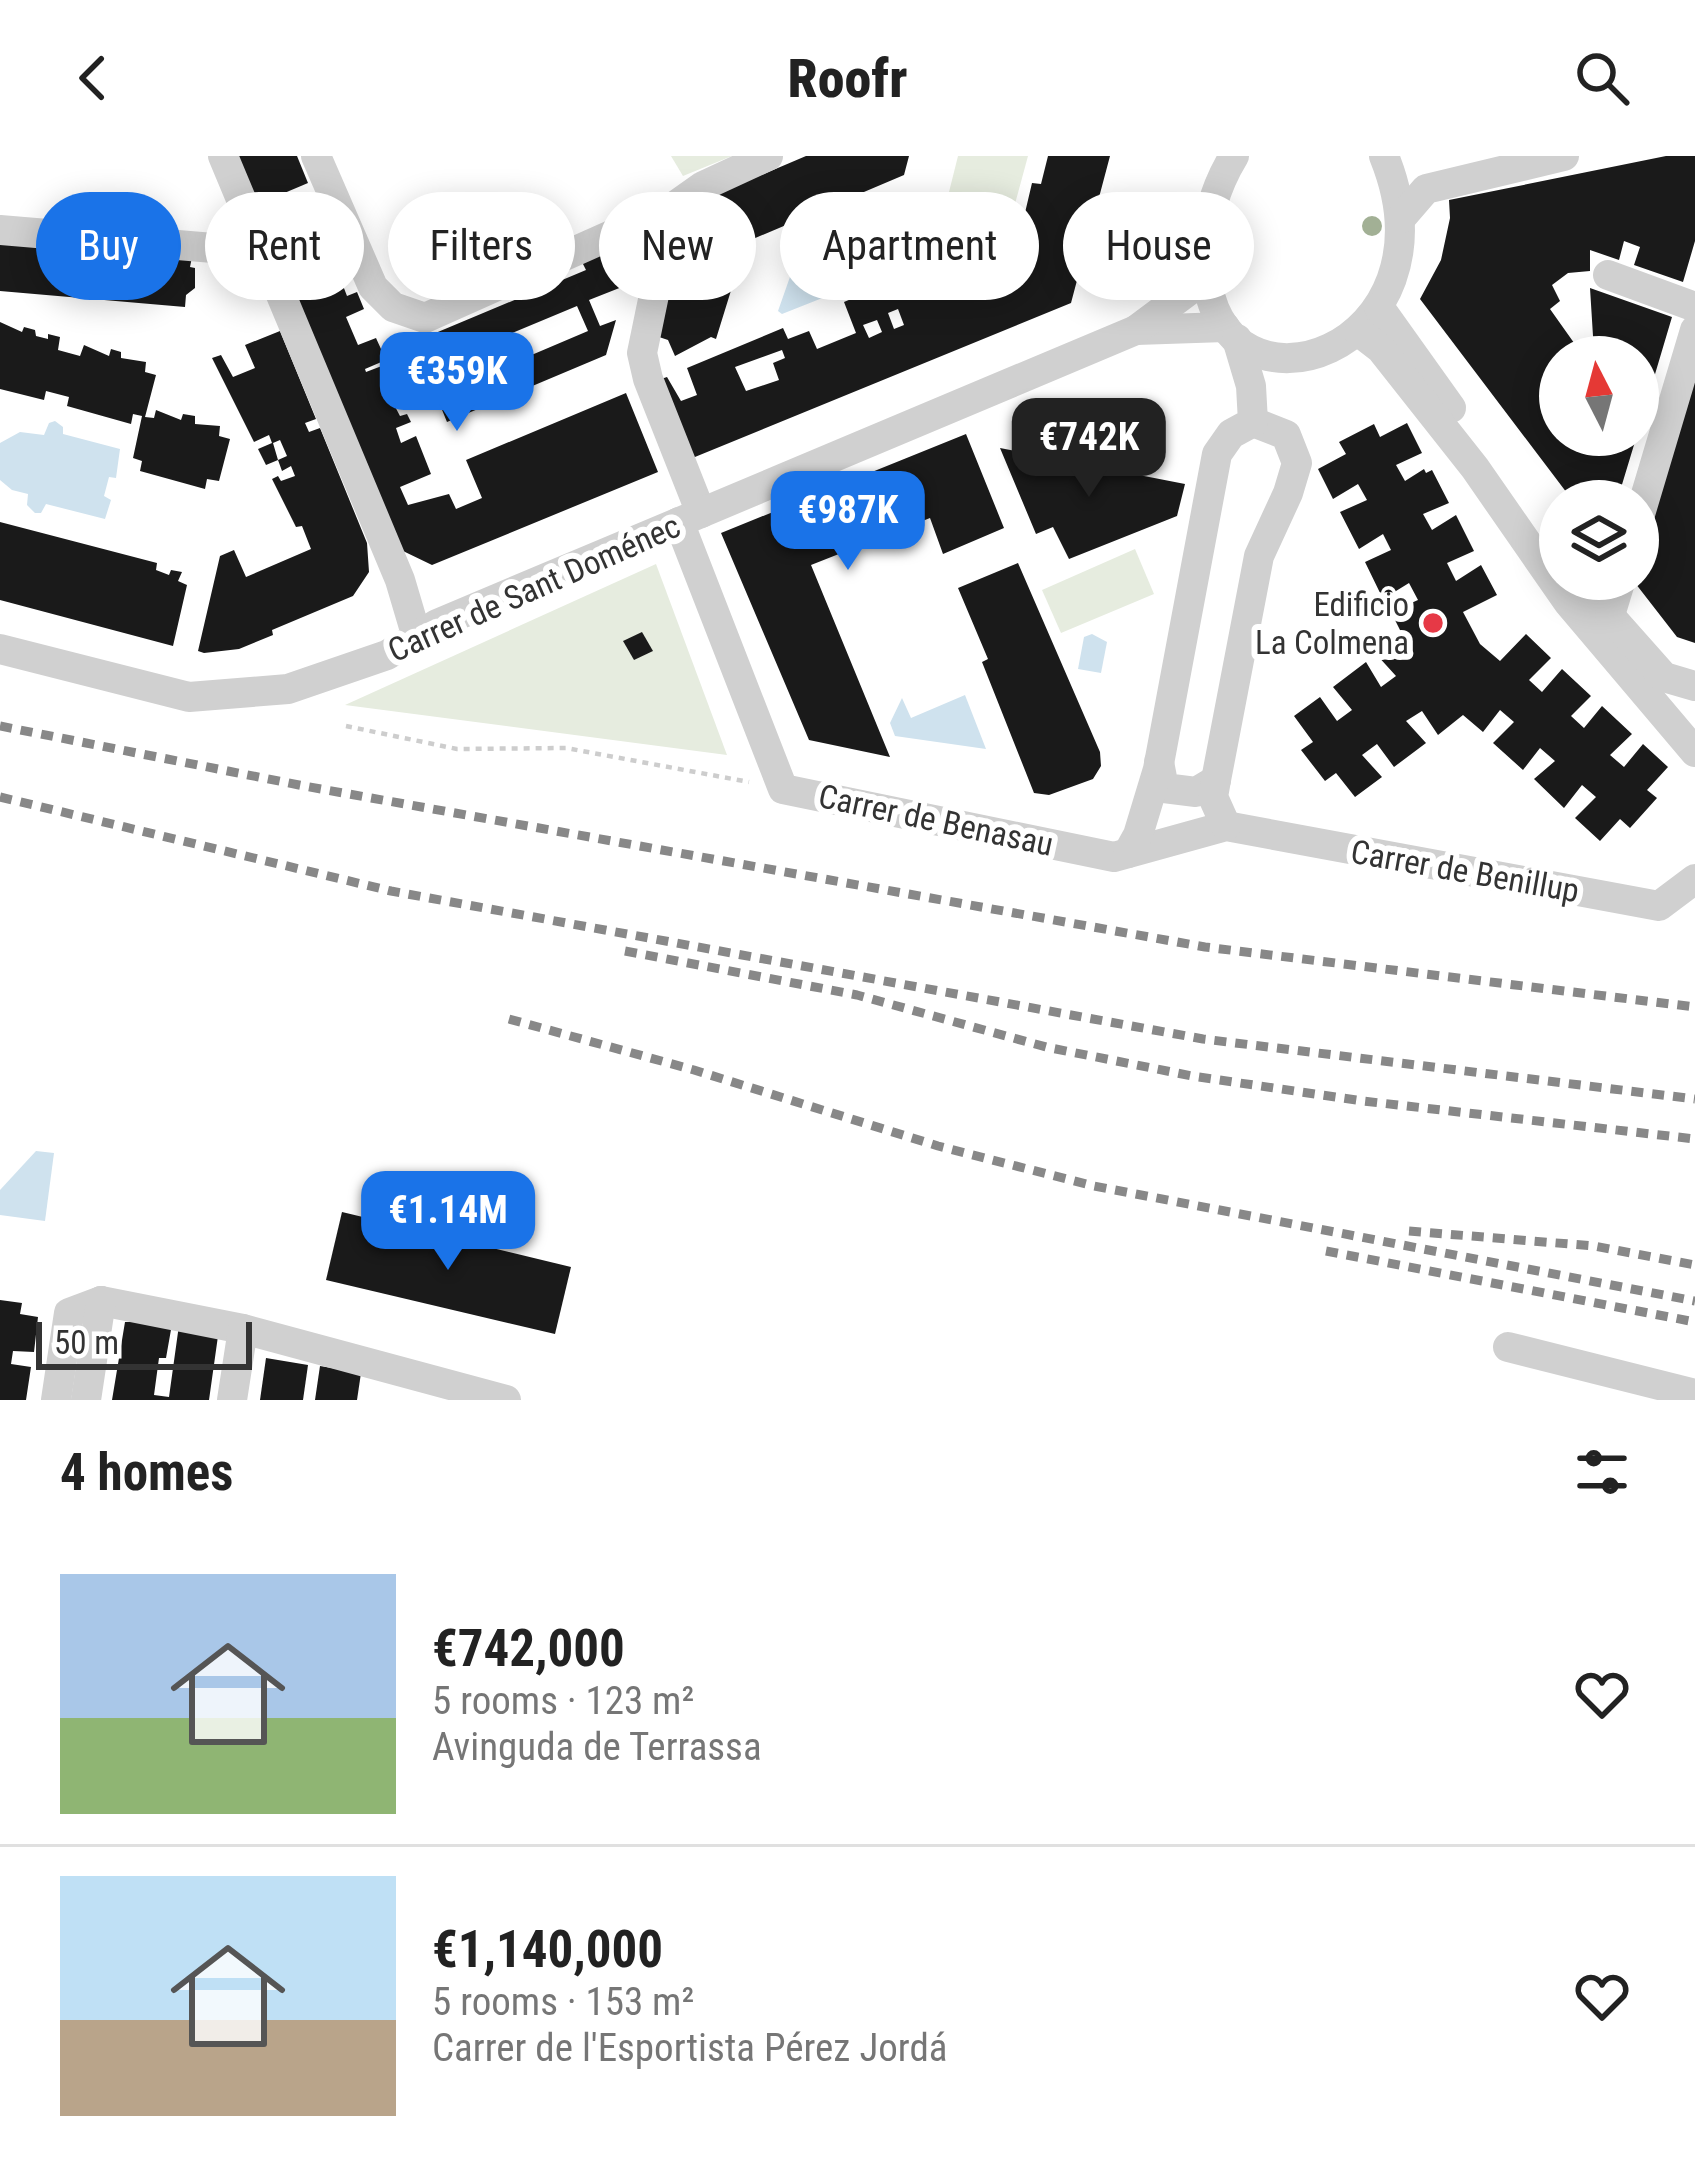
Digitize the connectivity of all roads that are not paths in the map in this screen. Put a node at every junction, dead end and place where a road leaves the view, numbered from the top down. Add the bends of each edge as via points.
1 (223, 156) edge
2 (316, 156) edge
3 (768, 156) edge
4 (1234, 156) edge
5 (1384, 156) edge
6 (1564, 156) edge
7 (237, 192) edge
8 (331, 192) edge
9 (695, 192) edge
10 (1215, 192) edge
11 (1401, 218) junction
12 (0, 230) edge
13 (599, 241) edge
14 (205, 247) edge
15 (364, 267) edge
16 (1608, 275) dead end
17 (282, 300) edge
18 (653, 300) edge
19 (1176, 300) edge
20 (1212, 300) edge
21 (1379, 307) junction
22 (1695, 307) edge
23 (1136, 330) junction
24 (1695, 330) edge
25 (1359, 332) junction
26 (1231, 333) junction
27 (1253, 422) junction
28 (1650, 480) edge
29 (690, 518) junction
30 (1539, 530) edge
31 (1596, 600) edge
32 (1615, 600) edge
33 (1610, 615) junction
34 (416, 634) junction
35 (0, 650) edge
36 (1695, 686) edge
37 (1695, 752) edge
38 (1160, 762) junction
39 (1216, 780) junction
40 (1226, 826) junction
41 (1128, 854) junction
42 (1695, 879) edge
43 (101, 1300) junction
44 (243, 1329) junction
45 (1508, 1347) dead end
46 (400, 1387) edge
47 (1695, 1394) edge
48 (56, 1400) edge
49 (86, 1400) edge
50 (232, 1400) edge
51 (506, 1400) edge

1 - 7 street
2 - 8 street
3 - 9 street
4 - 10 street
5 - 11 street
6 - 11 street via 1426,189
11 - 21 street
12 - 14 street
13 - 15 street via 425,318 393,307
16 - 22 street
17 - 34 street
18 - 29 street, Carrer de Benasau via 642,353
19 - 23 street, Carrer de Sant Doménec
20 - 26 street
21 - 25 street
21 - 30 street
23 - 26 street, Carrer de Sant Doménec
23 - 29 street, Carrer de Sant Doménec
24 - 28 street
25 - 26 street via 1298,358 1277,358
25 - 37 street
26 - 27 street via 1251,386
27 - 38 street via 1217,454
27 - 39 street via 1286,435 1297,463 1259,556
29 - 34 street, Carrer de Sant Doménec
29 - 41 street, Carrer de Benasau via 783,789
31 - 33 street
32 - 33 street
33 - 36 street via 1664,677
34 - 35 street, Carrer de Sant Doménec via 387,655 288,689 189,697
38 - 39 street via 1164,788 1196,792
38 - 41 street
39 - 40 street via 1213,797
40 - 41 street, Carrer de Benasau
40 - 42 street, Carrer de Benillup via 1659,906
43 - 44 street
43 - 48 street via 69,1312
43 - 49 street
44 - 46 street
44 - 50 street
45 - 47 street
46 - 51 street

